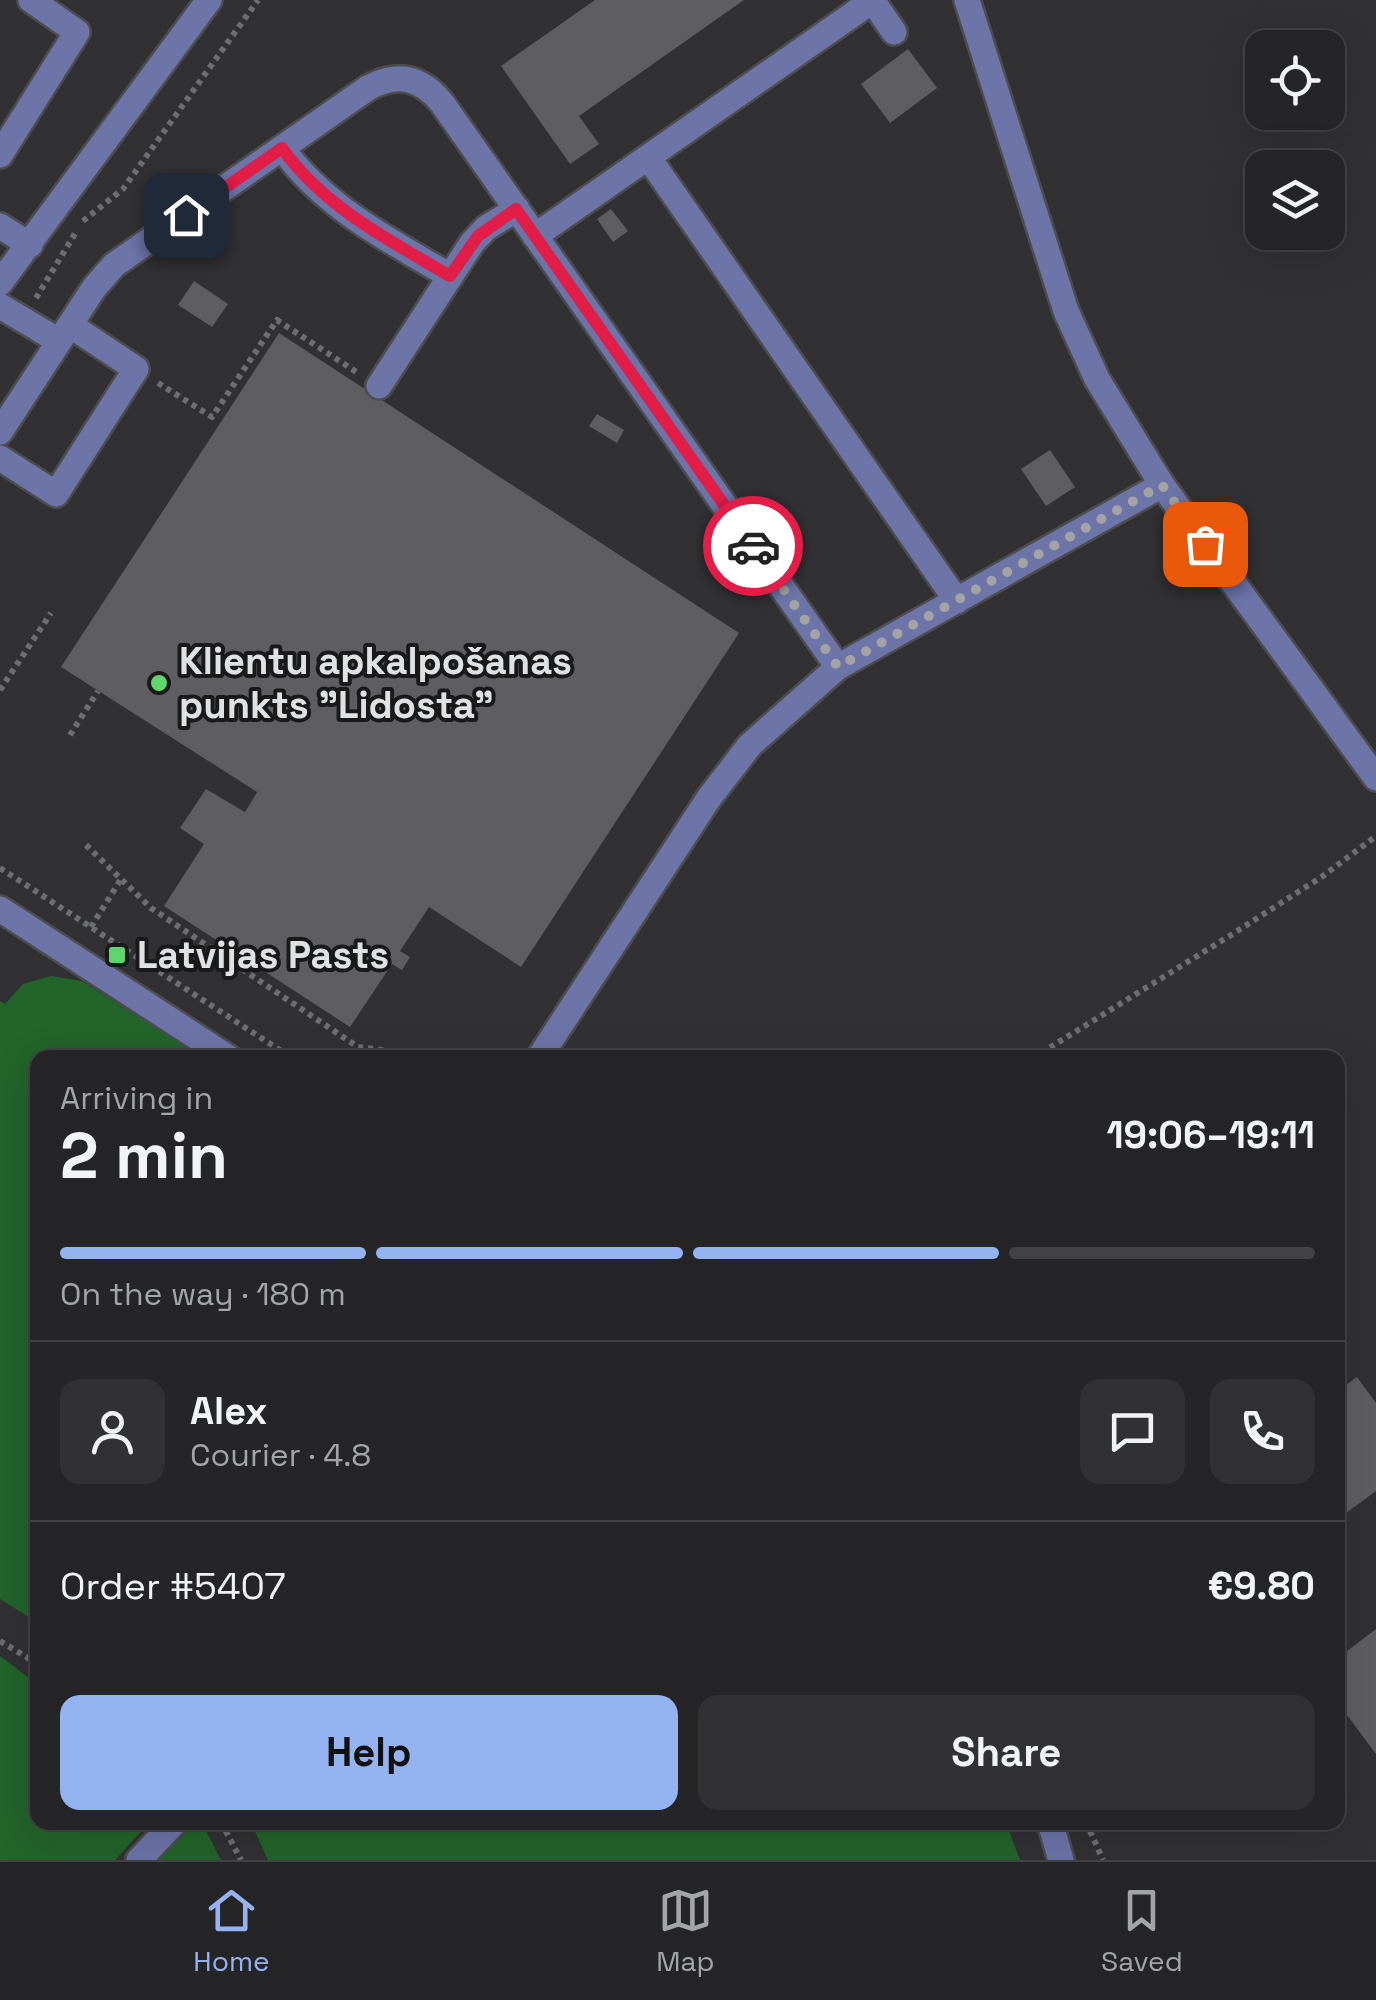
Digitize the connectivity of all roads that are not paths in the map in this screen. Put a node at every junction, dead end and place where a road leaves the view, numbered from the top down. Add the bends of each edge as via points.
1 (31, 0) edge
2 (210, 0) edge
3 (872, 0) edge
4 (967, 0) edge
5 (894, 32) dead end
6 (282, 148) junction
7 (0, 156) edge
8 (648, 157) junction
9 (516, 209) junction
10 (0, 226) edge
11 (535, 236) junction
12 (30, 245) junction
13 (450, 276) junction
14 (0, 283) edge
15 (10, 312) edge
16 (64, 333) junction
17 (378, 386) road end
18 (0, 432) edge
19 (0, 458) edge
20 (1162, 485) junction
21 (957, 602) junction
22 (838, 667) junction
23 (1376, 778) edge
24 (0, 908) edge
25 (218, 1050) edge
26 (544, 1050) edge
27 (167, 1830) edge
28 (1052, 1830) edge
29 (139, 1860) edge
30 (1061, 1860) edge

1 - 7 street via 77,32
2 - 12 street
3 - 5 street
3 - 8 street
4 - 20 street via 1066,311 1097,379
6 - 9 street via 368,88 409,79 442,103
6 - 13 street via 318,190
6 - 16 street via 114,265
8 - 11 street
8 - 21 street
9 - 11 street
9 - 13 street via 478,236
10 - 12 street
11 - 22 street
12 - 14 street
13 - 17 street
15 - 16 street
16 - 18 street
16 - 19 street via 136,369 56,494
20 - 21 street
20 - 23 street
21 - 22 street
22 - 26 street via 731,768
24 - 25 street
27 - 29 street
28 - 30 street

